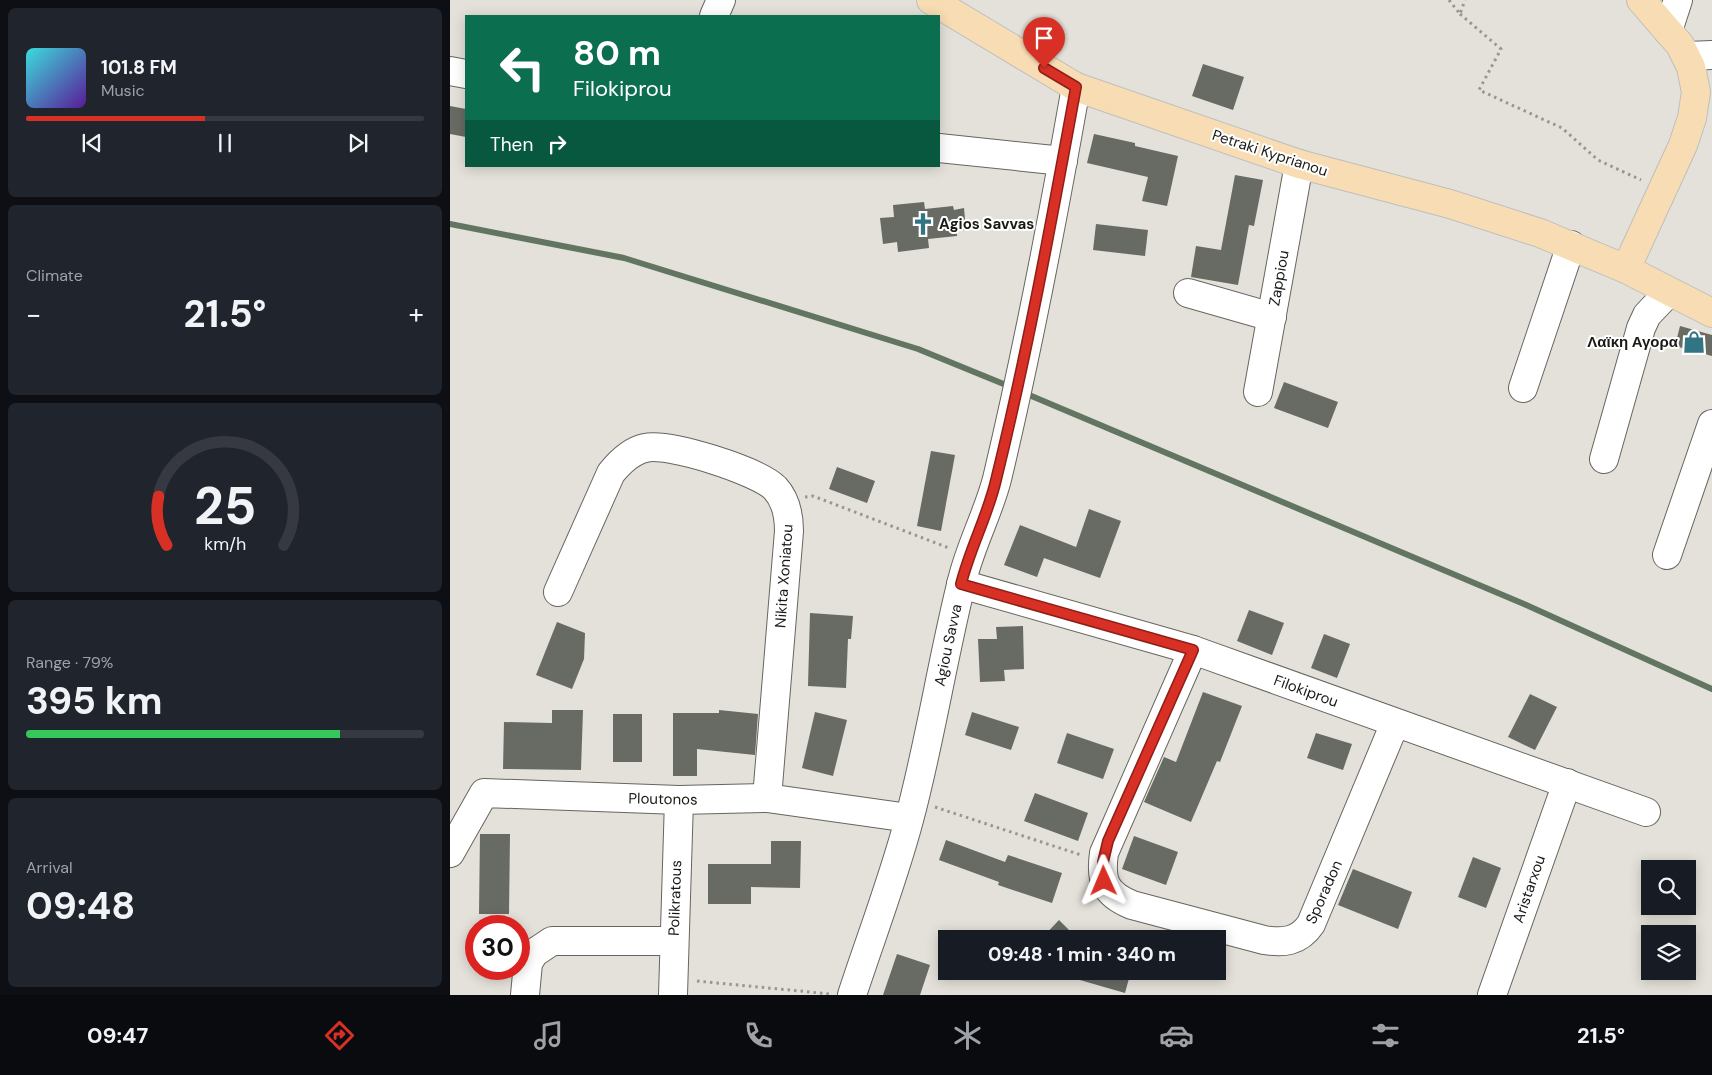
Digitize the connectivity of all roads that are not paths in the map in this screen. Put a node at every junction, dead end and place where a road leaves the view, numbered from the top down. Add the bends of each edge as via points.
1 (722, 0) edge
2 (931, 0) edge
3 (1641, 0) edge
4 (1678, 0) edge
5 (714, 15) edge
6 (1668, 31) junction
7 (1699, 55) edge
8 (450, 71) edge
9 (465, 74) edge
10 (1076, 87) junction
11 (940, 148) edge
12 (1063, 161) junction
13 (1299, 164) junction
14 (1571, 245) junction
15 (1626, 269) junction
16 (1188, 293) dead end
17 (1668, 293) junction
18 (1712, 313) edge
19 (1272, 318) junction
20 (1523, 388) dead end
21 (1258, 392) dead end
22 (1712, 424) edge
23 (1604, 459) dead end
24 (1667, 556) dead end
25 (961, 584) junction
26 (558, 592) dead end
27 (1193, 650) junction
28 (1395, 723) junction
29 (1567, 783) junction
30 (767, 798) junction
31 (679, 800) junction
32 (911, 809) junction
33 (1646, 812) dead end
34 (450, 853) edge
35 (673, 941) junction
36 (673, 987) edge
37 (524, 995) edge
38 (844, 995) edge
39 (1492, 995) edge

1 - 5 street
2 - 10 main road, Petraki Kyprianou
3 - 6 main road
4 - 6 street
6 - 7 main road
7 - 15 main road via 1695,102 1688,131
8 - 9 street
10 - 12 street, Agiou Savva
10 - 13 main road, Petraki Kyprianou
11 - 12 street
12 - 25 street, Agiou Savva via 996,482
13 - 14 main road, Petraki Kyprianou via 1450,204
13 - 19 street, Zappiou
14 - 15 main road, Petraki Kyprianou
14 - 20 street
15 - 17 main road, Petraki Kyprianou
16 - 19 street
17 - 18 main road, Petraki Kyprianou
17 - 23 street via 1647,315 1641,328
19 - 21 street, Zappiou
22 - 24 street
25 - 27 street, Filokiprou
25 - 32 street, Agiou Savva
26 - 30 street, Nikita Xoniatou via 611,473 636,451 652,447 669,448 751,472 775,488 784,502 789,531
27 - 28 street, Filokiprou
27 - 28 street, Sporadon via 1108,841 1103,862 1104,881 1115,897 1132,904 1264,940 1281,942 1298,938 1311,924
28 - 29 street, Filokiprou
29 - 33 street, Filokiprou
29 - 39 street, Aristarxou
30 - 31 street, Ploutonos
30 - 32 street, Ploutonos
31 - 34 street, Ploutonos via 484,793
31 - 35 street, Polikratous
32 - 38 street, Agiou Savva via 889,887
35 - 36 street, Polikratous
35 - 37 street via 552,941 534,953 528,963

